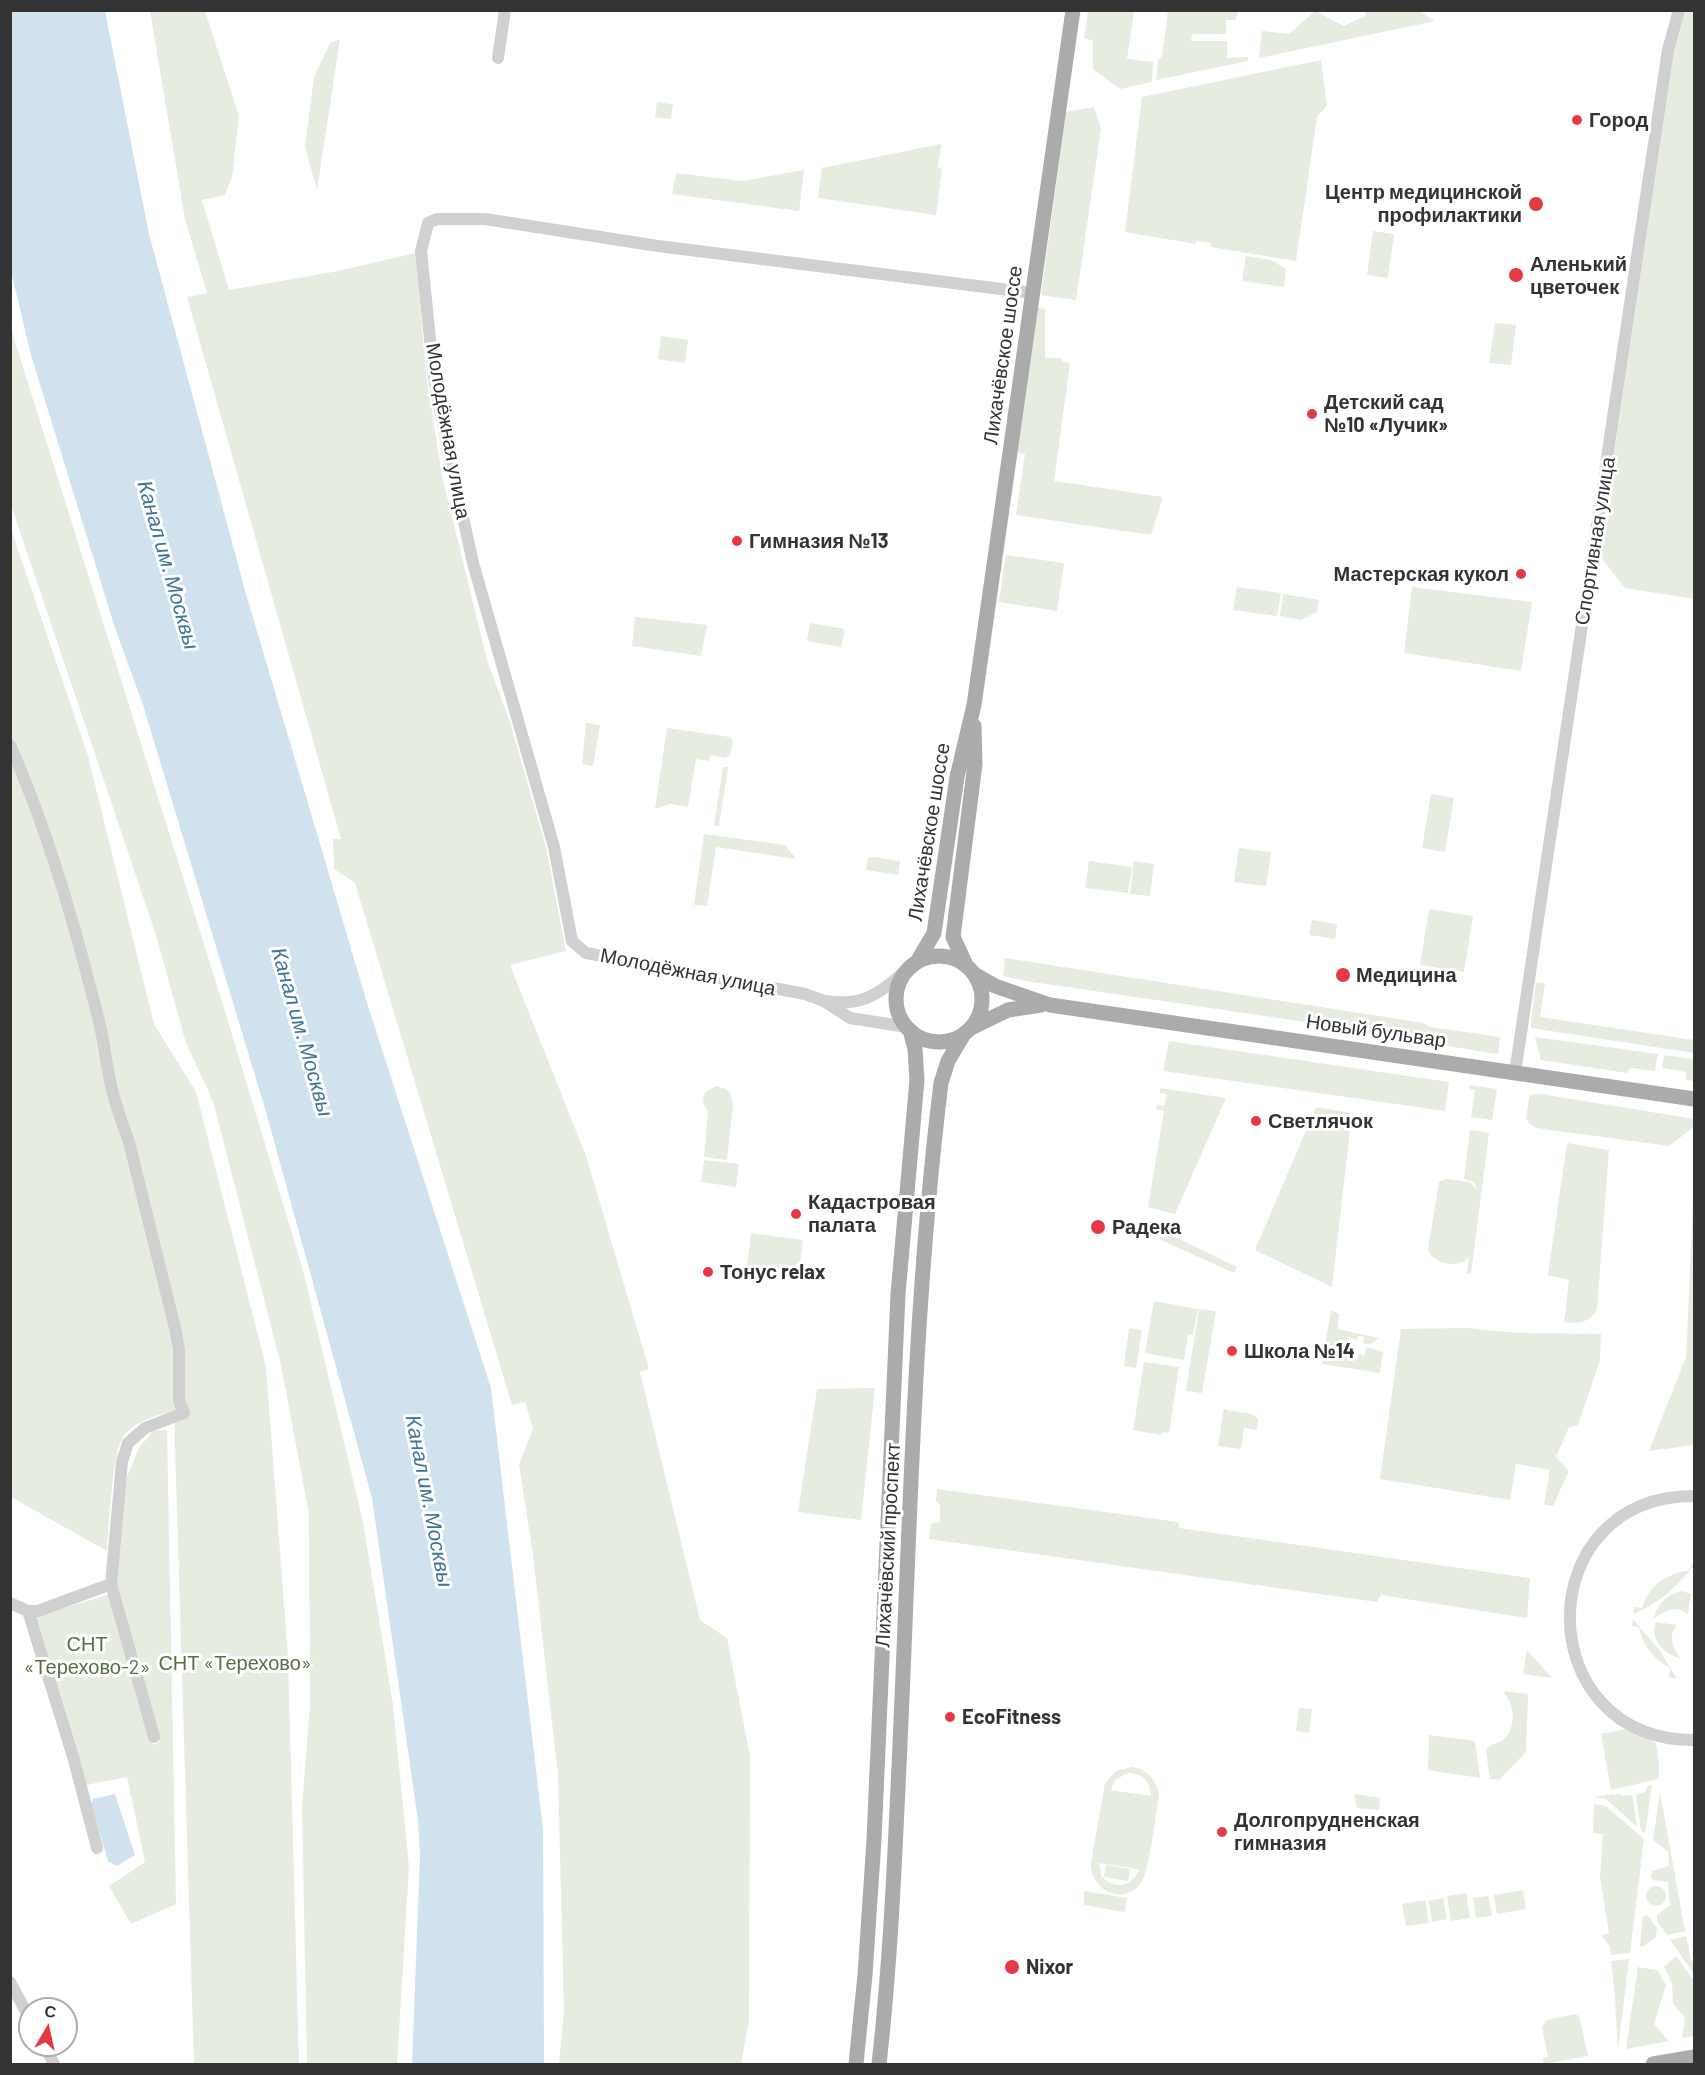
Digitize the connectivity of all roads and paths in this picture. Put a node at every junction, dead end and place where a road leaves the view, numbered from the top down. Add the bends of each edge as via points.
1 (505, 10) edge
2 (1073, 10) edge
3 (1679, 10) edge
4 (498, 58) dead end
5 (1033, 293) junction
6 (974, 705) junction
7 (10, 745) edge
8 (912, 966) junction
9 (970, 970) junction
10 (824, 1001) junction
11 (1050, 1005) junction
12 (909, 1029) junction
13 (966, 1032) junction
14 (1515, 1073) junction
15 (1695, 1099) edge
16 (1695, 1496) edge
17 (111, 1584) junction
18 (10, 1603) edge
19 (28, 1611) junction
20 (154, 1737) dead end
21 (1695, 1740) edge
22 (97, 1848) dead end
23 (10, 1982) edge
24 (18, 1997) edge
25 (1695, 2057) edge
26 (856, 2064) edge
27 (879, 2064) edge
28 (1653, 2064) edge
29 (1683, 2064) edge

1 - 4 street
2 - 5 main road, Лихачёвское шоссе
3 - 14 street, Спортивная улица via 1669,45
5 - 6 main road, Лихачёвское шоссе
5 - 10 street, Молодёжная улица via 651,245 485,219 437,219 428,223 422,251 434,378 443,426 473,563 554,847 572,941 586,953 806,994
6 - 8 main road, Лихачёвское шоссе via 957,777 934,933
6 - 9 main road, Лихачёвское шоссе via 975,764 953,937
7 - 17 street via 26,781 71,918 179,1349 179,1401 184,1413 145,1428 128,1443 122,1462
8 - 9 main road via 940,956
8 - 10 street, Молодёжная улица via 867,998 850,1003
8 - 12 main road, Лихачёвский проспект via 897,994 898,1012
9 - 11 main road, Новый бульвар via 995,987
9 - 13 main road, Лихачёвский проспект via 979,983 982,1003 975,1022
10 - 12 street, Молодёжная улица via 850,1018
11 - 13 main road, Новый бульвар via 1008,1010
11 - 14 main road, Новый бульвар
12 - 13 main road via 936,1042
12 - 26 main road, Лихачёвский проспект via 917,1080 898,1294 874,1840
13 - 27 main road, Лихачёвский проспект via 948,1061 941,1083 927,1219 890,1941
14 - 15 main road, Новый бульвар
16 - 21 street via 1648,1503 1614,1523 1582,1563 1569,1604 1574,1653 1601,1700 1621,1718 1645,1731 1672,1739
17 - 19 street via 38,1611
17 - 20 street
18 - 19 street
19 - 22 street
23 - 24 street
25 - 28 main road
25 - 29 street

